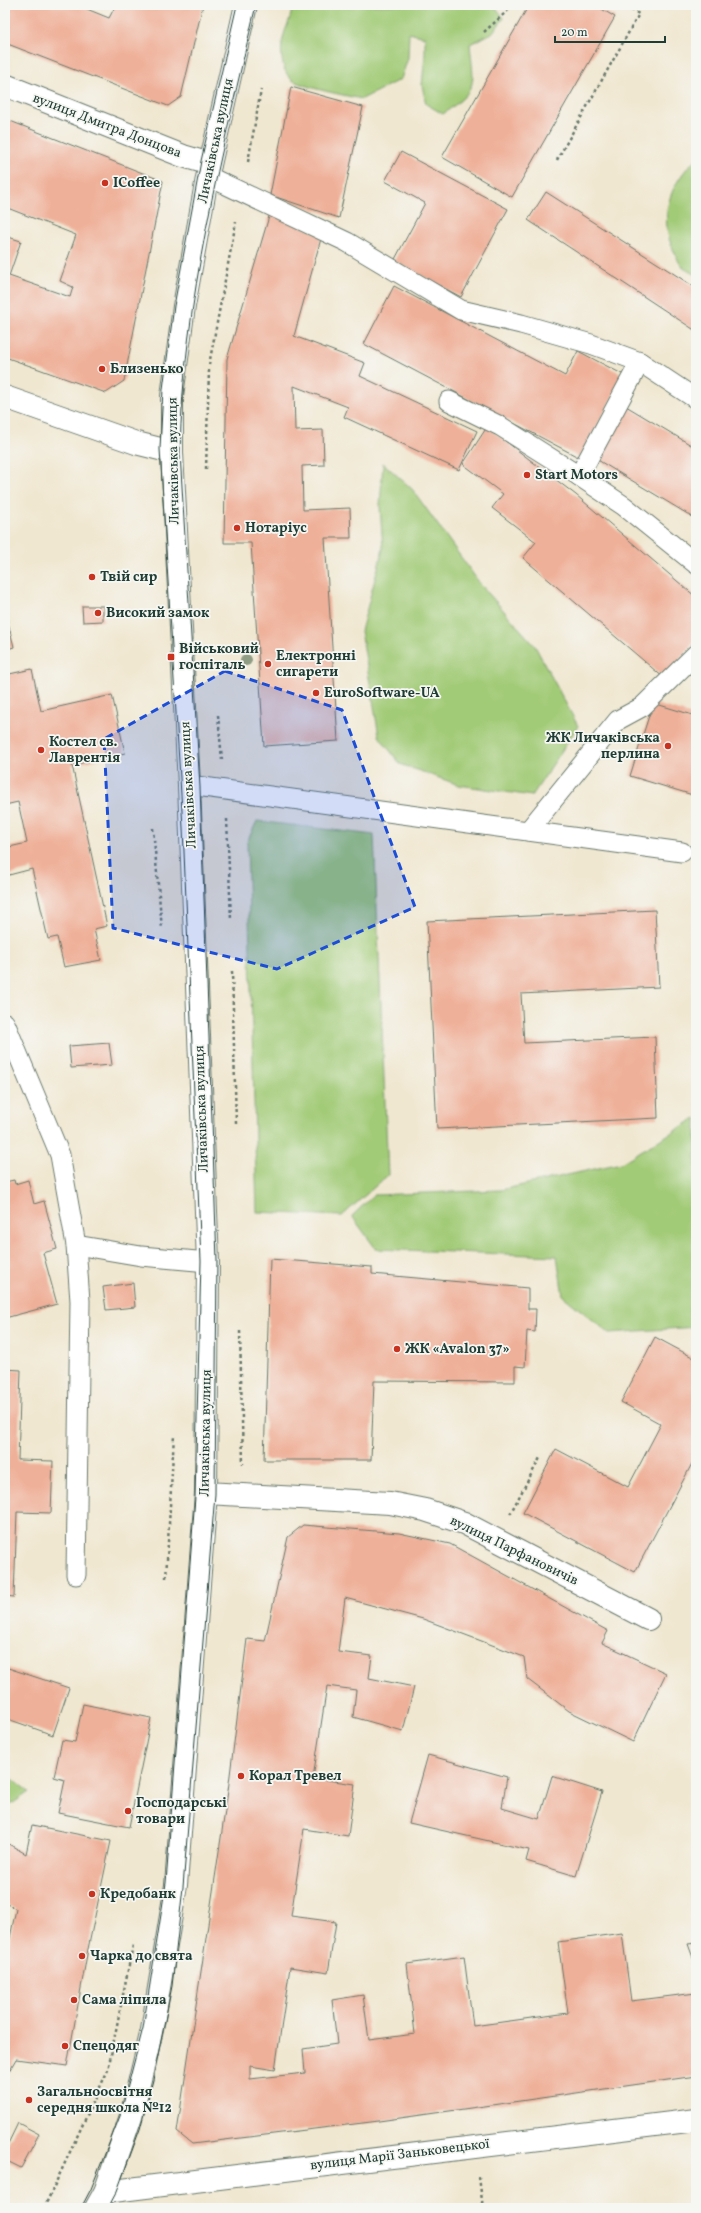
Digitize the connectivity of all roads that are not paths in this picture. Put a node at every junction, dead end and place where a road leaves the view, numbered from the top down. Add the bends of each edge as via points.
1 (246, 5) edge
2 (5, 85) edge
3 (208, 171) junction
4 (640, 362) junction
5 (5, 397) edge
6 (696, 398) edge
7 (449, 401) dead end
8 (172, 452) junction
9 (579, 476) junction
10 (696, 564) edge
11 (696, 654) edge
12 (189, 786) junction
13 (528, 831) junction
14 (682, 852) dead end
15 (5, 1023) edge
16 (76, 1245) junction
17 (208, 1262) junction
18 (206, 1493) junction
19 (76, 1574) dead end
20 (648, 1619) dead end
21 (696, 2120) edge
22 (100, 2200) edge

1 - 3 main road, Личаківська вулиця
2 - 3 main road, вулиця Дмитра Донцова via 183,156
3 - 4 lane via 242,193 347,242 461,310 591,344
3 - 8 main road, Личаківська вулиця via 184,306 172,396
4 - 6 lane
4 - 9 lane
5 - 8 main road via 136,443
7 - 9 lane via 500,426
8 - 12 main road, Личаківська вулиця
9 - 10 lane via 624,506
11 - 13 lane via 642,707 618,720
12 - 13 lane
12 - 17 main road, Личаківська вулиця
13 - 14 lane
15 - 16 lane via 60,1155
16 - 17 lane via 141,1256
16 - 19 lane via 80,1301
17 - 18 main road, Личаківська вулиця
18 - 20 main road, вулиця Парфановичів via 390,1503 424,1510 478,1530
18 - 22 main road, Личаківська вулиця via 176,1885 152,2030 131,2116
21 - 22 main road, вулиця Марії Заньковецької

